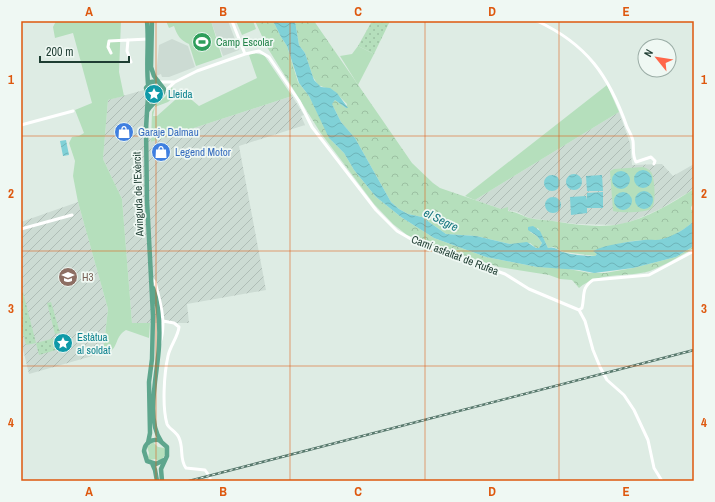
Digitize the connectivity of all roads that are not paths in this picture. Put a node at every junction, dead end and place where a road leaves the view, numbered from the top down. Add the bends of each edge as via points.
1 (147, 21) edge
2 (152, 21) edge
3 (232, 21) edge
4 (537, 21) edge
5 (148, 39) junction
6 (128, 40) junction
7 (111, 53) dead end
8 (245, 54) junction
9 (131, 62) dead end
10 (159, 82) junction
11 (175, 82) junction
12 (148, 84) junction
13 (164, 93) junction
14 (148, 96) junction
15 (158, 99) junction
16 (73, 111) dead end
17 (147, 111) junction
18 (21, 125) edge
19 (654, 164) dead end
20 (72, 215) dead end
21 (21, 229) edge
22 (694, 251) edge
23 (151, 278) junction
24 (152, 285) junction
25 (579, 310) junction
26 (163, 320) junction
27 (170, 323) junction
28 (164, 328) junction
29 (159, 347) junction
30 (160, 440) junction
31 (148, 443) junction
32 (164, 460) junction
33 (152, 463) junction
34 (159, 474) junction
35 (157, 481) edge
36 (162, 481) edge
37 (210, 481) edge
38 (662, 481) edge

1 - 5 main road
2 - 10 main road via 151,67
3 - 8 street
4 - 19 street via 571,39 586,52 604,77 622,110 632,141 633,158 636,162 651,157 655,161
5 - 6 street
5 - 12 main road
6 - 7 street via 109,41
6 - 9 street via 127,51
8 - 11 street via 197,71
8 - 25 street, Camí asfaltat de Rufea via 259,51 269,57 299,101 312,127 376,210 397,231 416,242 504,274 529,289
10 - 11 street
10 - 12 main road
10 - 13 main road
11 - 13 street
12 - 14 main road
13 - 15 main road
14 - 15 main road
14 - 17 main road, Avinguda de l'Exèrcit
15 - 17 main road
16 - 18 street
17 - 23 main road, Avinguda de l'Exèrcit via 147,200
20 - 21 street
22 - 25 street via 649,275 593,280 586,285 582,294 582,308
23 - 24 main road, Avinguda de l'Exèrcit
23 - 26 street via 155,282
24 - 29 main road, Avinguda de l'Exèrcit
24 - 31 main road, Avinguda de l'Exèrcit via 153,347 149,382
25 - 38 street via 600,367 607,380 624,395 634,410 648,440 654,468
26 - 27 street
26 - 28 street
27 - 28 street
27 - 37 street via 179,327 168,355 164,399 168,426 179,436 182,463 186,468 205,470
28 - 29 street
29 - 30 main road, Avinguda de l'Exèrcit via 154,417
30 - 31 main road
30 - 32 main road via 168,449
31 - 33 main road via 144,447 144,454
32 - 33 main road
32 - 34 main road
33 - 34 main road
34 - 35 main road
34 - 36 main road

